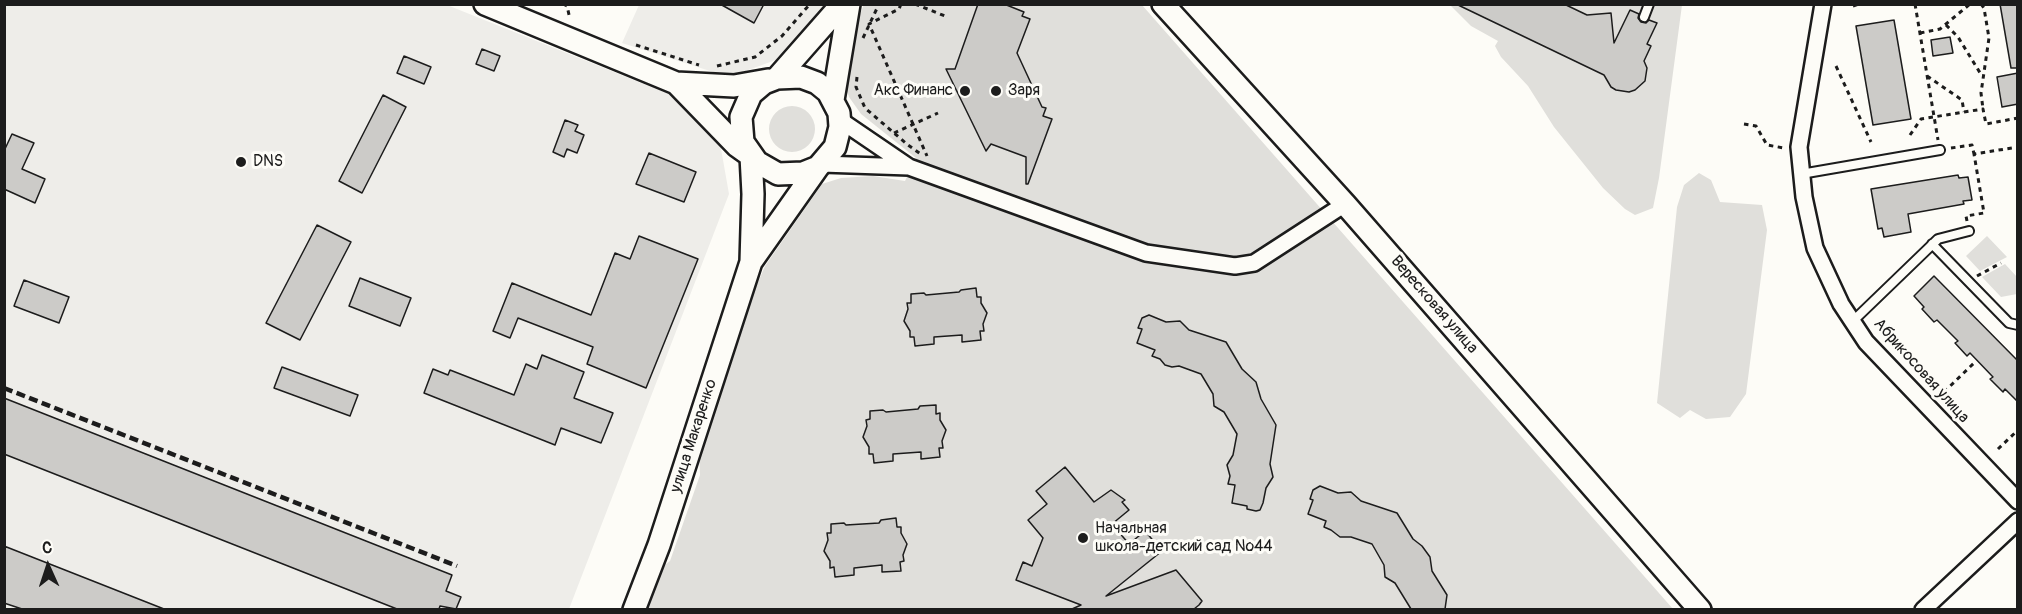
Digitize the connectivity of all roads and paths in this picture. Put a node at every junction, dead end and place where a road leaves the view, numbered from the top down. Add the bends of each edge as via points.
1 (485, 4) edge
2 (563, 4) edge
3 (810, 4) edge
4 (842, 4) edge
5 (849, 4) edge
6 (879, 4) edge
7 (901, 4) edge
8 (915, 4) edge
9 (1164, 4) edge
10 (1649, 4) edge
11 (1823, 4) edge
12 (1859, 4) edge
13 (1915, 4) edge
14 (1970, 4) edge
15 (1981, 4) edge
16 (1852, 6) dead end
17 (509, 9) edge
18 (945, 16) dead end
19 (1644, 17) dead end
20 (570, 21) dead end
21 (869, 24) junction
22 (1946, 25) junction
23 (1920, 33) junction
24 (862, 41) dead end
25 (632, 44) dead end
26 (701, 65) dead end
27 (1836, 66) dead end
28 (710, 67) dead end
29 (857, 67) dead end
30 (1927, 76) junction
31 (1983, 77) junction
32 (774, 78) junction
33 (676, 82) junction
34 (1983, 108) junction
35 (836, 110) junction
36 (1964, 112) junction
37 (938, 113) dead end
38 (1934, 117) junction
39 (2018, 118) edge
40 (913, 124) junction
41 (1744, 124) dead end
42 (893, 133) junction
43 (1910, 135) dead end
44 (1871, 142) dead end
45 (2018, 147) edge
46 (1940, 150) junction
47 (1799, 151) junction
48 (1974, 154) junction
49 (751, 156) junction
50 (820, 166) junction
51 (909, 167) junction
52 (1802, 174) junction
53 (1345, 204) junction
54 (1969, 231) joint
55 (1932, 244) junction
56 (751, 262) junction
57 (2001, 263) dead end
58 (1968, 281) junction
59 (1852, 321) junction
60 (2018, 325) edge
61 (1976, 362) dead end
62 (1944, 392) dead end
63 (2018, 430) edge
64 (1998, 449) dead end
65 (2018, 501) edge
66 (2018, 521) edge
67 (634, 609) edge
68 (1700, 609) edge
69 (1923, 609) edge

1 - 17 street
2 - 20 path
3 - 28 path via 782,36 755,57
4 - 32 street
5 - 35 street
6 - 21 path
7 - 21 path via 899,9
8 - 18 path
9 - 53 street, Вересковая улица
10 - 19 lane
11 - 47 street, Абрикосовая улица
12 - 16 path
13 - 23 path
14 - 22 path
15 - 31 path via 1989,38
17 - 33 street
21 - 24 path
21 - 40 path
22 - 23 path
22 - 31 path
23 - 30 path
25 - 26 path
27 - 44 path
29 - 42 path via 856,87 865,108
30 - 36 path via 1962,100
30 - 38 path
31 - 34 path
32 - 33 street via 734,86
32 - 35 street via 793,76 809,80 824,88
32 - 49 street via 751,94 741,117 743,142
33 - 49 street
34 - 36 path
34 - 39 path via 1986,124
35 - 50 street via 839,134 835,147
35 - 51 street
36 - 38 path
37 - 40 path
38 - 43 path via 1921,119
38 - 46 path
40 - 42 path
40 - 42 path via 927,158
41 - 47 path via 1756,126 1767,145
45 - 48 path
46 - 48 path via 1972,145
46 - 52 lane
47 - 52 street, Абрикосовая улица
48 - 54 path via 1984,213 1966,216
49 - 50 street via 770,171 786,175
49 - 56 street, улица Макаренко
50 - 51 street
50 - 56 street, улица Макаренко
51 - 53 street via 1146,253 1235,266 1254,263
52 - 59 street, Абрикосовая улица via 1815,248 1840,304
53 - 68 street, Вересковая улица
54 - 55 lane via 1938,238
55 - 58 lane
55 - 59 lane
56 - 67 street, улица Макаренко via 659,545
57 - 58 path
58 - 60 lane via 2009,323
59 - 65 street, Абрикосовая улица via 1866,342
61 - 62 path
63 - 64 path
66 - 69 street

